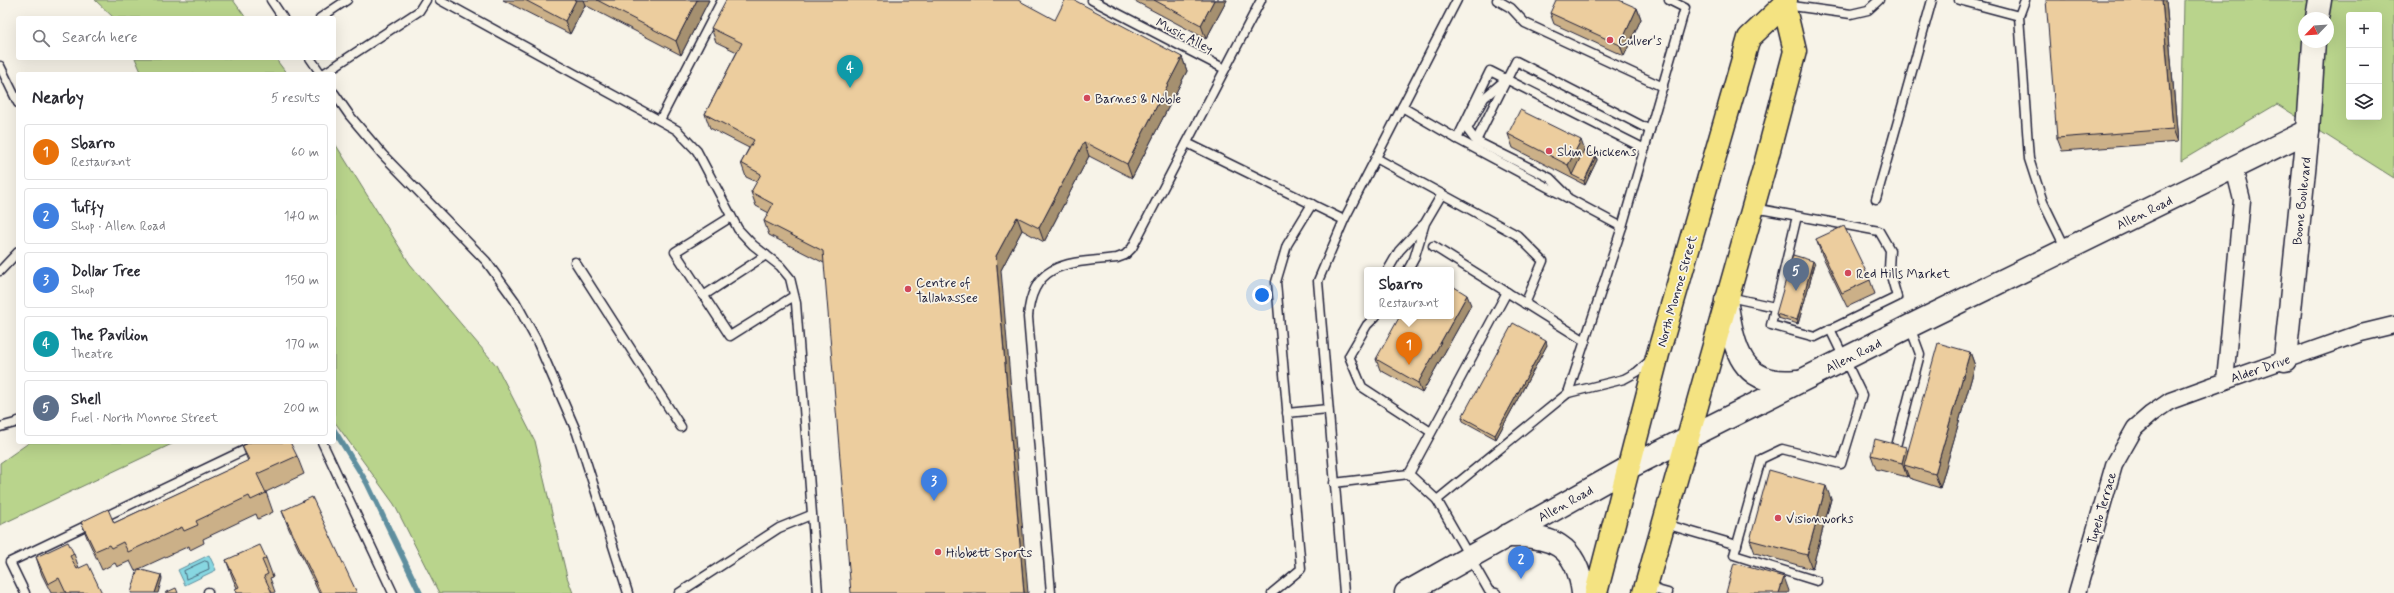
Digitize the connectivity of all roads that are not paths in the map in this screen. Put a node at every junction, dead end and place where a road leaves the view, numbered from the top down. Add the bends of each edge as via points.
1 (271, 0) edge
2 (347, 0) edge
3 (426, 0) edge
4 (440, 0) edge
5 (722, 0) edge
6 (1092, 0) edge
7 (1261, 0) edge
8 (1456, 0) edge
9 (1497, 0) edge
10 (1669, 0) edge
11 (1878, 0) edge
12 (1932, 0) edge
13 (1959, 0) edge
14 (2026, 0) edge
15 (2320, 0) edge
16 (1781, 2) edge
17 (2318, 12) edge
18 (283, 16) edge
19 (323, 16) edge
20 (2019, 16) junction
21 (2314, 48) edge
22 (312, 60) edge
23 (0, 66) edge
24 (1225, 69) junction
25 (320, 72) edge
26 (325, 72) edge
27 (1507, 79) junction
28 (1663, 87) junction
29 (336, 95) edge
30 (16, 99) edge
31 (1402, 107) junction
32 (660, 120) junction
33 (1650, 130) junction
34 (2308, 131) junction
35 (1456, 139) junction
36 (1476, 141) junction
37 (1187, 143) junction
38 (1645, 150) junction
39 (1376, 158) junction
40 (2234, 168) junction
41 (1442, 194) junction
42 (1570, 199) junction
43 (1876, 199) dead end
44 (1312, 204) junction
45 (1753, 208) junction
46 (1797, 216) junction
47 (731, 217) junction
48 (1344, 220) junction
49 (1425, 223) junction
50 (1622, 227) junction
51 (1433, 246) dead end
52 (2067, 250) junction
53 (16, 254) edge
54 (766, 255) junction
55 (575, 262) dead end
56 (1390, 267) edge
57 (1410, 267) edge
58 (0, 271) edge
59 (1506, 292) junction
60 (703, 296) junction
61 (794, 296) junction
62 (1727, 298) junction
63 (1525, 304) junction
64 (1776, 307) junction
65 (1368, 319) edge
66 (1373, 319) edge
67 (1367, 325) junction
68 (2394, 325) edge
69 (1910, 326) junction
70 (1830, 329) junction
71 (1585, 341) junction
72 (1658, 354) junction
73 (1845, 360) junction
74 (2285, 360) junction
75 (1802, 381) junction
76 (2225, 381) junction
77 (1568, 393) junction
78 (1328, 409) junction
79 (1288, 413) junction
80 (16, 422) edge
81 (0, 426) edge
82 (681, 427) dead end
83 (2135, 428) joint
84 (1431, 432) junction
85 (1686, 439) junction
86 (257, 444) edge
87 (323, 444) edge
88 (1894, 454) edge
89 (1628, 468) junction
90 (1409, 474) junction
91 (1334, 483) junction
92 (1437, 500) junction
93 (811, 515) junction
94 (1663, 523) junction
95 (1505, 536) junction
96 (1737, 545) junction
97 (1469, 557) junction
98 (1817, 581) dead end
99 (1645, 590) edge
100 (1490, 592) edge
101 (25, 593) edge
102 (393, 593) edge
103 (628, 593) edge
104 (679, 593) edge
105 (818, 593) edge
106 (1051, 593) edge
107 (1272, 593) edge
108 (1344, 593) edge
109 (1406, 593) edge
110 (1583, 593) edge
111 (1596, 593) edge
112 (1668, 593) edge
113 (2078, 593) edge

1 - 18 lane
2 - 19 lane
3 - 26 lane via 419,10
4 - 32 lane
5 - 32 lane
6 - 24 lane, Music Alley
7 - 24 lane
8 - 31 lane
9 - 28 lane via 1510,8 1525,24
10 - 28 lane via 1685,8
11 - 16 lane via 1868,10 1850,14
12 - 43 lane
13 - 20 lane
14 - 20 lane
15 - 17 street
16 - 45 main road via 1796,51
16 - 72 main road, North Monroe Street via 1749,38
20 - 52 lane via 2030,159 2043,202
21 - 34 street, Boone Boulevard
22 - 25 lane
23 - 30 lane
24 - 37 lane
27 - 33 lane via 1516,61
27 - 35 lane via 1490,71
27 - 36 lane
27 - 36 lane via 1484,98 1467,129
27 - 38 lane
28 - 33 lane
29 - 103 lane via 383,155 486,261 515,301 537,341 577,433
31 - 35 lane
31 - 39 lane
32 - 47 lane via 677,130 697,151
33 - 38 lane
34 - 40 street, Allen Road
34 - 74 street, Boone Boulevard
35 - 42 lane
36 - 42 lane via 1550,178
37 - 44 lane
37 - 106 lane via 1132,248 1125,255 1059,266 1047,272 1032,293 1028,317
38 - 50 lane
39 - 41 lane
39 - 48 lane
40 - 52 street, Allen Road
40 - 76 street via 2242,200
41 - 49 lane
41 - 63 lane via 1517,235 1543,261
42 - 50 lane
44 - 48 lane
44 - 79 lane via 1287,245 1276,282
45 - 46 lane
45 - 62 main road
46 - 64 lane
46 - 70 lane via 1879,231 1890,250 1889,269 1897,297
47 - 54 lane via 738,229
47 - 60 lane via 675,252
48 - 78 lane via 1318,281
49 - 56 lane via 1399,251
49 - 57 lane
50 - 71 lane
51 - 59 lane
52 - 69 street, Allen Road
53 - 58 lane
54 - 60 lane
54 - 61 lane via 790,278
55 - 82 lane
59 - 63 lane
59 - 84 lane
60 - 61 lane via 730,336
61 - 93 lane
62 - 64 lane
62 - 75 street via 1732,337 1737,351 1750,371 1771,381
62 - 85 main road
63 - 71 lane
64 - 70 lane via 1771,325 1815,337
65 - 67 lane
66 - 67 lane
67 - 84 lane via 1349,356 1362,387
68 - 74 street, Alder Drive via 2361,333
69 - 73 street, Allen Road
69 - 88 lane via 1920,354
70 - 73 lane
71 - 77 lane
72 - 77 lane via 1624,379
72 - 89 main road, North Monroe Street
73 - 75 street, Allen Road
73 - 96 lane via 1862,395 1842,464 1782,449 1761,459
74 - 76 street, Alder Drive
75 - 85 street, Allen Road
76 - 83 street, Alder Drive via 2170,401
77 - 92 lane
78 - 79 lane
78 - 91 lane
79 - 107 lane via 1301,569
80 - 81 lane
83 - 113 street, Tupelo Terrace via 2114,464 2107,482
84 - 90 lane
85 - 89 street, Allen Road
85 - 94 main road
86 - 101 lane via 10,562
87 - 102 lane
89 - 95 street, Allen Road
89 - 111 main road, North Monroe Street
90 - 91 lane
90 - 92 lane
91 - 108 lane
92 - 97 lane
93 - 104 lane via 779,528
93 - 105 lane
94 - 96 lane
94 - 99 main road
95 - 97 street, Allen Road
95 - 110 street via 1530,535 1549,539 1560,545 1570,554 1578,568
96 - 98 lane via 1734,555
97 - 100 lane
97 - 109 street, Allen Road
99 - 112 lane

